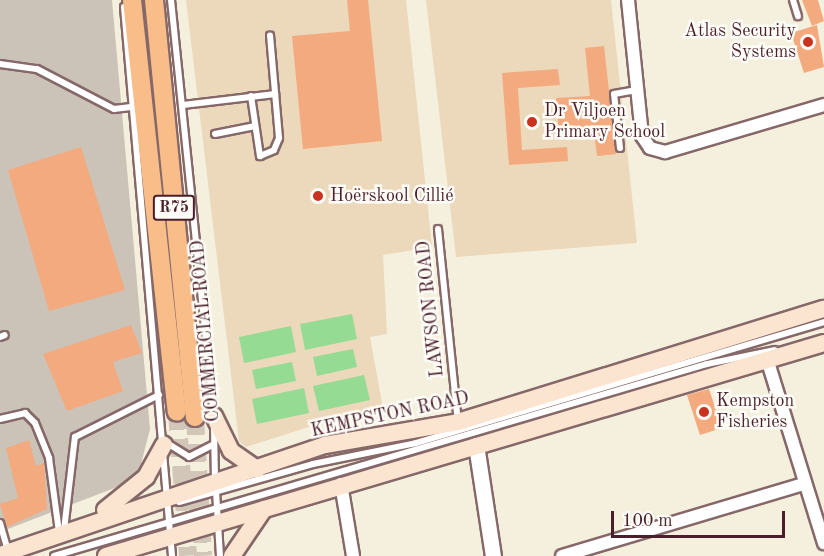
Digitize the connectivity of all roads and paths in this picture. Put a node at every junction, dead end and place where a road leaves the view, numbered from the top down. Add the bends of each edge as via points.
1 (124, 0) edge
2 (132, 0) edge
3 (154, 0) edge
4 (171, 0) edge
5 (628, 0) edge
6 (793, 0) edge
7 (798, 16) dead end
8 (270, 35) dead end
9 (0, 64) edge
10 (637, 90) junction
11 (275, 93) junction
12 (251, 96) junction
13 (183, 105) junction
14 (824, 105) edge
15 (131, 107) junction
16 (255, 126) junction
17 (215, 134) dead end
18 (620, 148) dead end
19 (438, 229) dead end
20 (824, 309) edge
21 (824, 322) edge
22 (824, 334) edge
23 (824, 343) edge
24 (767, 359) junction
25 (159, 395) junction
26 (177, 412) tunnel mouth
27 (214, 416) junction
28 (195, 417) tunnel mouth
29 (0, 419) edge
30 (458, 422) junction
31 (164, 442) junction
32 (214, 443) junction
33 (476, 445) junction
34 (257, 469) junction
35 (341, 484) junction
36 (804, 484) junction
37 (216, 489) junction
38 (169, 501) junction
39 (216, 506) junction
40 (264, 509) junction
41 (170, 519) junction
42 (89, 521) junction
43 (0, 523) edge
44 (217, 525) junction
45 (62, 531) junction
46 (172, 537) junction
47 (824, 543) edge
48 (9, 554) edge
49 (54, 556) edge
50 (106, 556) edge
51 (172, 556) edge
52 (220, 556) edge
53 (232, 556) edge
54 (353, 556) edge
55 (493, 556) edge
56 (562, 556) edge

1 - 15 lane
2 - 26 main road, COMMERCIAL ROAD / R75
3 - 28 main road, COMMERCIAL ROAD / R75
4 - 13 lane, COMMERCIAL ROAD
5 - 10 street
6 - 7 lane
8 - 11 lane
9 - 15 lane via 37,69 114,108
10 - 14 street via 642,136 650,148 665,152
10 - 18 lane via 614,94
11 - 12 lane
11 - 16 lane via 279,138 270,153 260,156
12 - 13 lane
12 - 16 lane
13 - 27 lane, COMMERCIAL ROAD
15 - 25 lane
16 - 17 lane
19 - 30 lane, LAWSON ROAD
20 - 30 main road, KEMPSTON ROAD
21 - 37 lane via 416,443
22 - 39 lane
23 - 24 main road
24 - 33 main road
24 - 36 street
25 - 31 lane
25 - 45 lane via 75,437
27 - 32 lane, COMMERCIAL ROAD
27 - 34 main road via 231,451
29 - 45 lane via 25,413 35,423 48,458
30 - 34 main road, KEMPSTON ROAD via 325,445
31 - 32 lane via 189,457
31 - 38 lane
31 - 42 main road via 133,491
32 - 37 lane, COMMERCIAL ROAD
33 - 35 main road
33 - 55 street
34 - 37 main road, KEMPSTON ROAD
35 - 40 main road
35 - 54 street
36 - 47 street
36 - 56 street
37 - 38 main road, KEMPSTON ROAD
37 - 39 lane, COMMERCIAL ROAD
38 - 41 lane
38 - 42 main road, KEMPSTON ROAD
38 - 48 lane
39 - 41 lane
39 - 44 lane, COMMERCIAL ROAD
40 - 44 main road
40 - 53 main road
41 - 46 lane
41 - 49 lane
42 - 45 main road, KEMPSTON ROAD
43 - 48 lane
44 - 46 main road
44 - 52 lane, COMMERCIAL ROAD
45 - 48 main road, KEMPSTON ROAD
46 - 50 main road
46 - 51 lane

